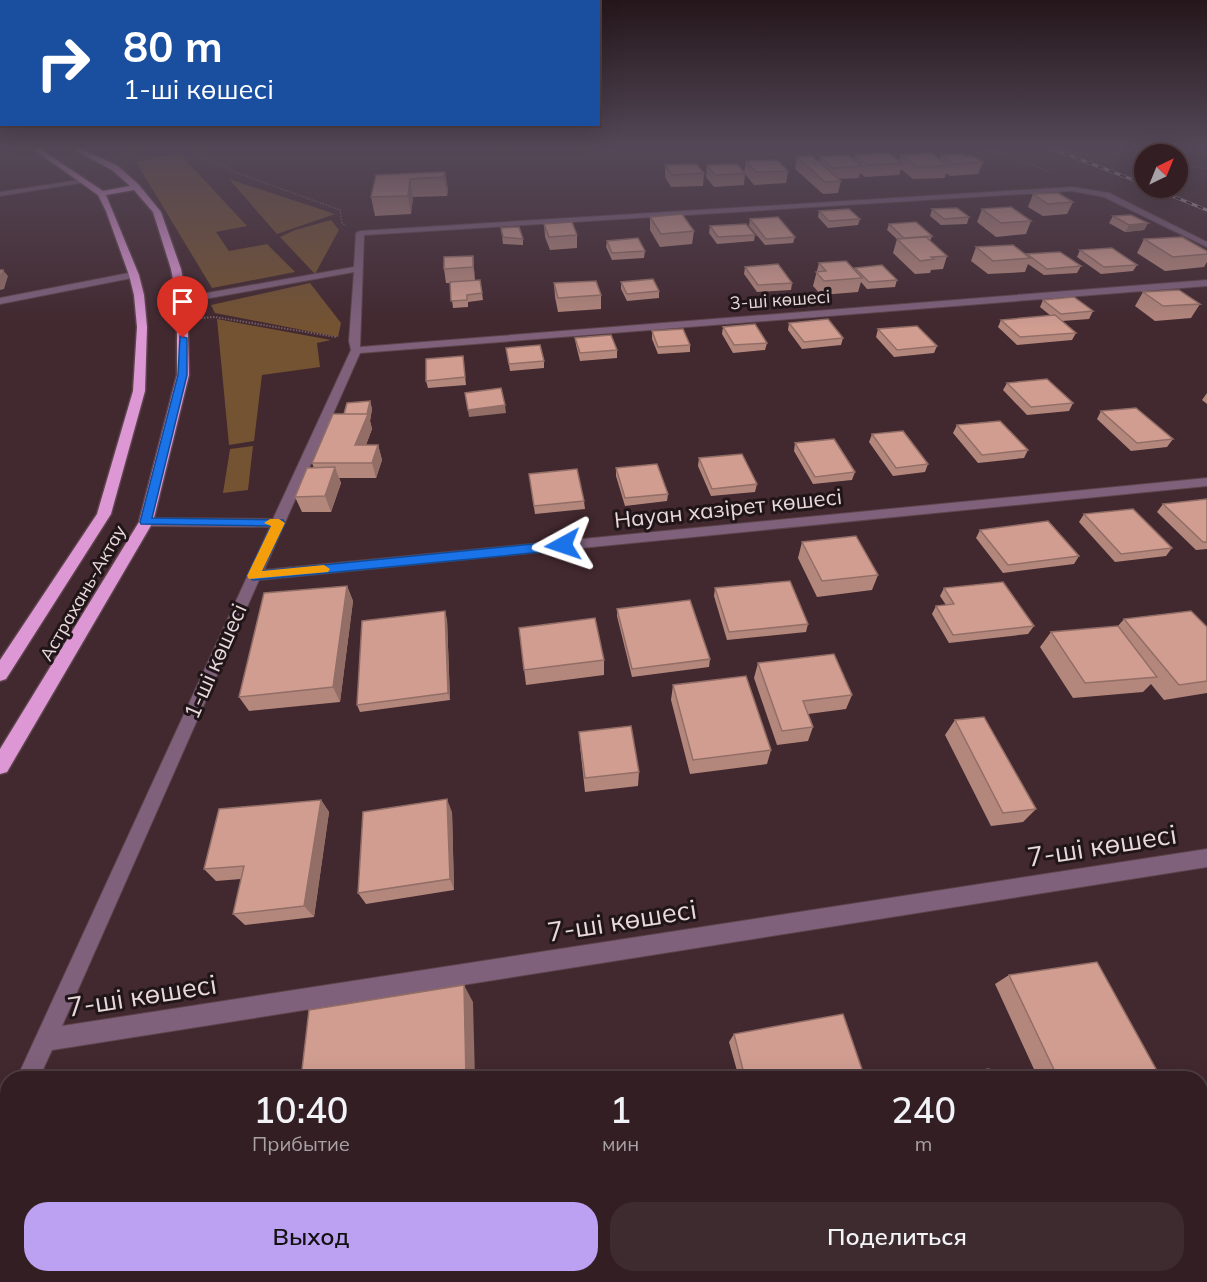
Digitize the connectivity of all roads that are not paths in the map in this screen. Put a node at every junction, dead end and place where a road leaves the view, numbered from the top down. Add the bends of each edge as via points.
1 (107, 209) edge
2 (154, 209) edge
3 (751, 209) edge
4 (1134, 209) edge
5 (1207, 245) edge
6 (357, 269) junction
7 (134, 274) junction
8 (1207, 283) edge
9 (182, 300) junction
10 (0, 301) edge
11 (355, 345) junction
12 (1207, 482) edge
13 (146, 522) junction
14 (279, 523) junction
15 (253, 576) junction
16 (0, 674) edge
17 (0, 766) edge
18 (1207, 858) edge
19 (46, 1040) junction
20 (31, 1071) edge

1 - 7 highway
2 - 9 highway, Астрахань-Актау via 176,269
3 - 6 street, 1-шi көшесі via 360,233
4 - 5 street, 1-шi көшесі
6 - 9 street
6 - 11 street, 1-шi көшесі
7 - 10 street
7 - 16 highway via 142,327 139,391 105,514
8 - 11 street, 3-шi көшесі
9 - 13 highway, Астрахань-Актау via 183,375
11 - 14 street, 1-шi көшесі
12 - 15 street, Науан хазірет көшесі
13 - 14 street
13 - 17 highway, Астрахань-Актау
14 - 15 street, 1-шi көшесі
15 - 19 street, 1-шi көшесі
18 - 19 street, 7-шi көшесі
19 - 20 street, 1-шi көшесі

